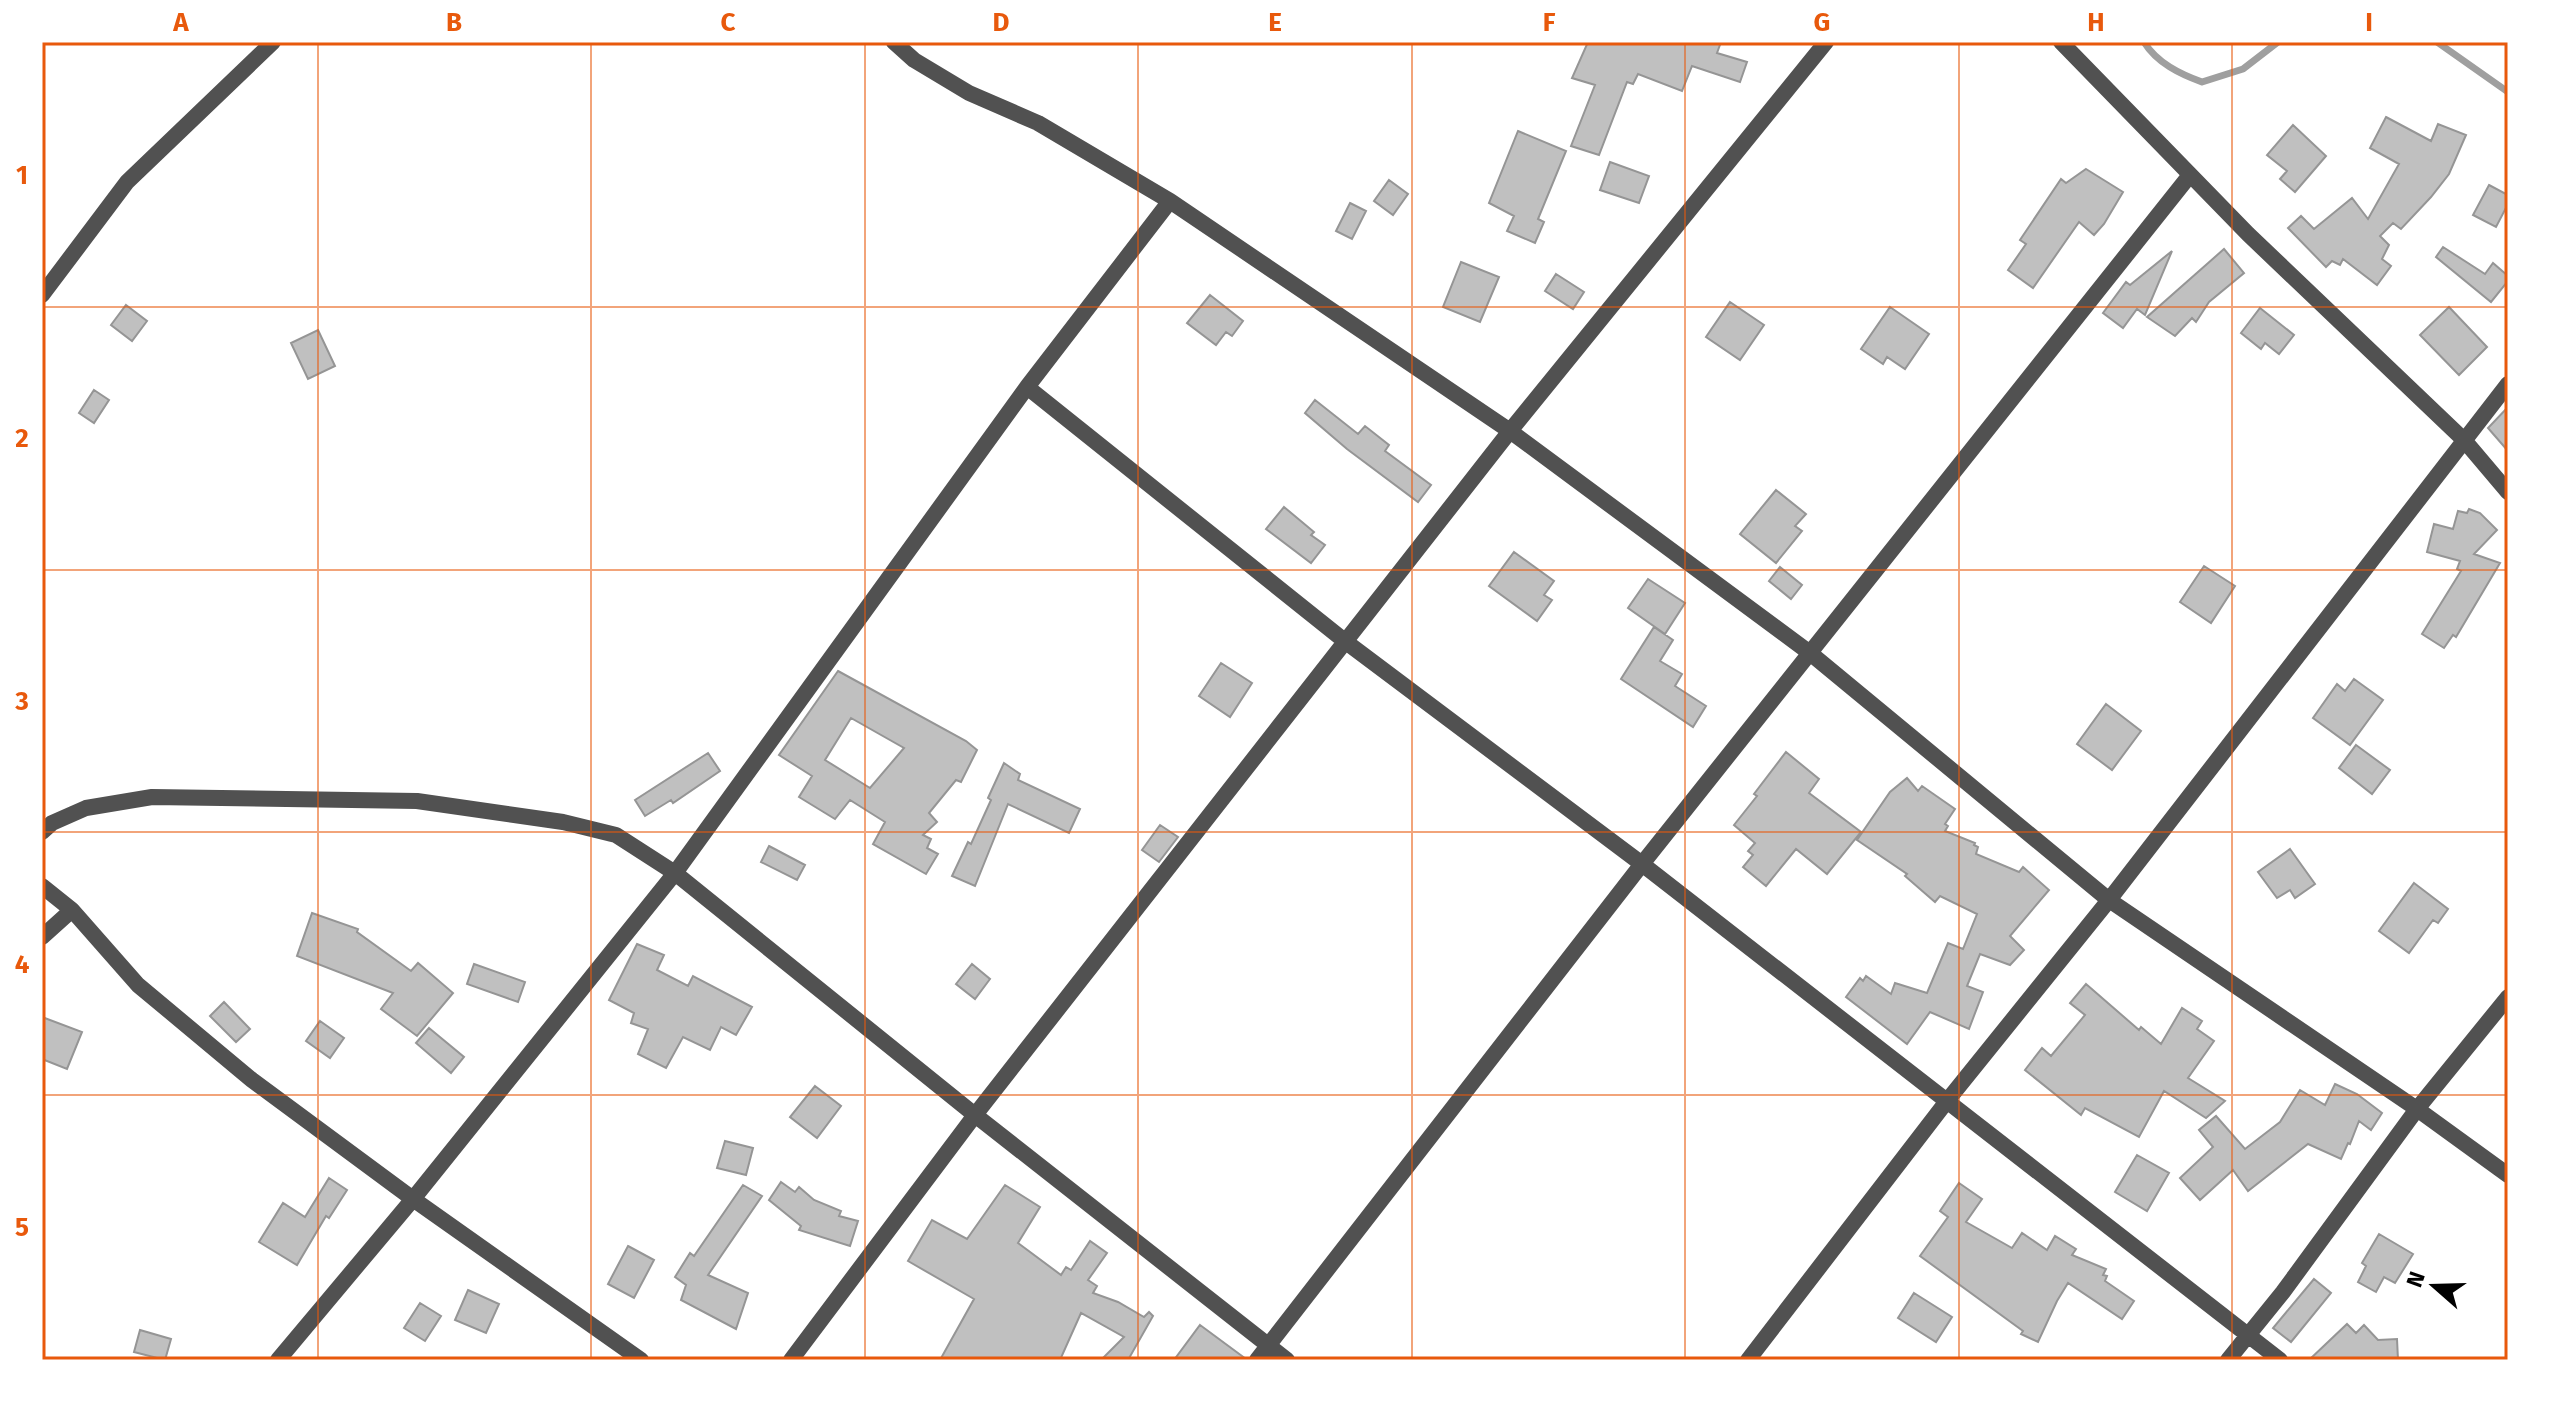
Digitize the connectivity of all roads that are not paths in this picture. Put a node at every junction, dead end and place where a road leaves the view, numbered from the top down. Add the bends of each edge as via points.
1 (273, 42) edge
2 (894, 42) edge
3 (1826, 42) edge
4 (2061, 42) edge
5 (2190, 175) junction
6 (1170, 201) junction
7 (42, 295) edge
8 (2508, 384) edge
9 (1027, 387) junction
10 (1510, 431) junction
11 (2464, 440) junction
12 (2508, 492) edge
13 (1346, 642) junction
14 (1810, 653) junction
15 (42, 832) edge
16 (1642, 864) junction
17 (675, 873) junction
18 (42, 886) edge
19 (2109, 900) junction
20 (72, 910) junction
21 (42, 937) edge
22 (2508, 997) edge
23 (1947, 1101) junction
24 (2417, 1109) junction
25 (975, 1115) junction
26 (2508, 1175) edge
27 (413, 1199) junction
28 (2249, 1334) junction
29 (1268, 1346) junction
30 (278, 1360) edge
31 (641, 1360) edge
32 (791, 1360) edge
33 (1257, 1360) edge
34 (1287, 1360) edge
35 (1748, 1360) edge
36 (2228, 1360) edge
37 (2280, 1360) edge

1 - 7 street via 127,182
2 - 6 street via 969,93 1038,123
3 - 10 street
4 - 5 street
5 - 11 street
5 - 14 street
6 - 9 street
6 - 10 street
8 - 11 street
9 - 13 street
9 - 17 street
10 - 13 street
10 - 14 street
11 - 12 street
11 - 19 street
13 - 16 street
13 - 25 street
14 - 16 street
14 - 19 street
15 - 17 street via 86,808 152,797 417,801 616,835
16 - 23 street
16 - 29 street
17 - 25 street
17 - 27 street
18 - 20 street
19 - 23 street
19 - 24 street
20 - 21 street
20 - 27 street via 138,985 252,1080
22 - 24 street
23 - 28 street
23 - 35 street
24 - 26 street
24 - 28 street
25 - 29 street
25 - 32 street
27 - 30 street
27 - 31 street
28 - 36 street
28 - 37 street
29 - 33 street
29 - 34 street

